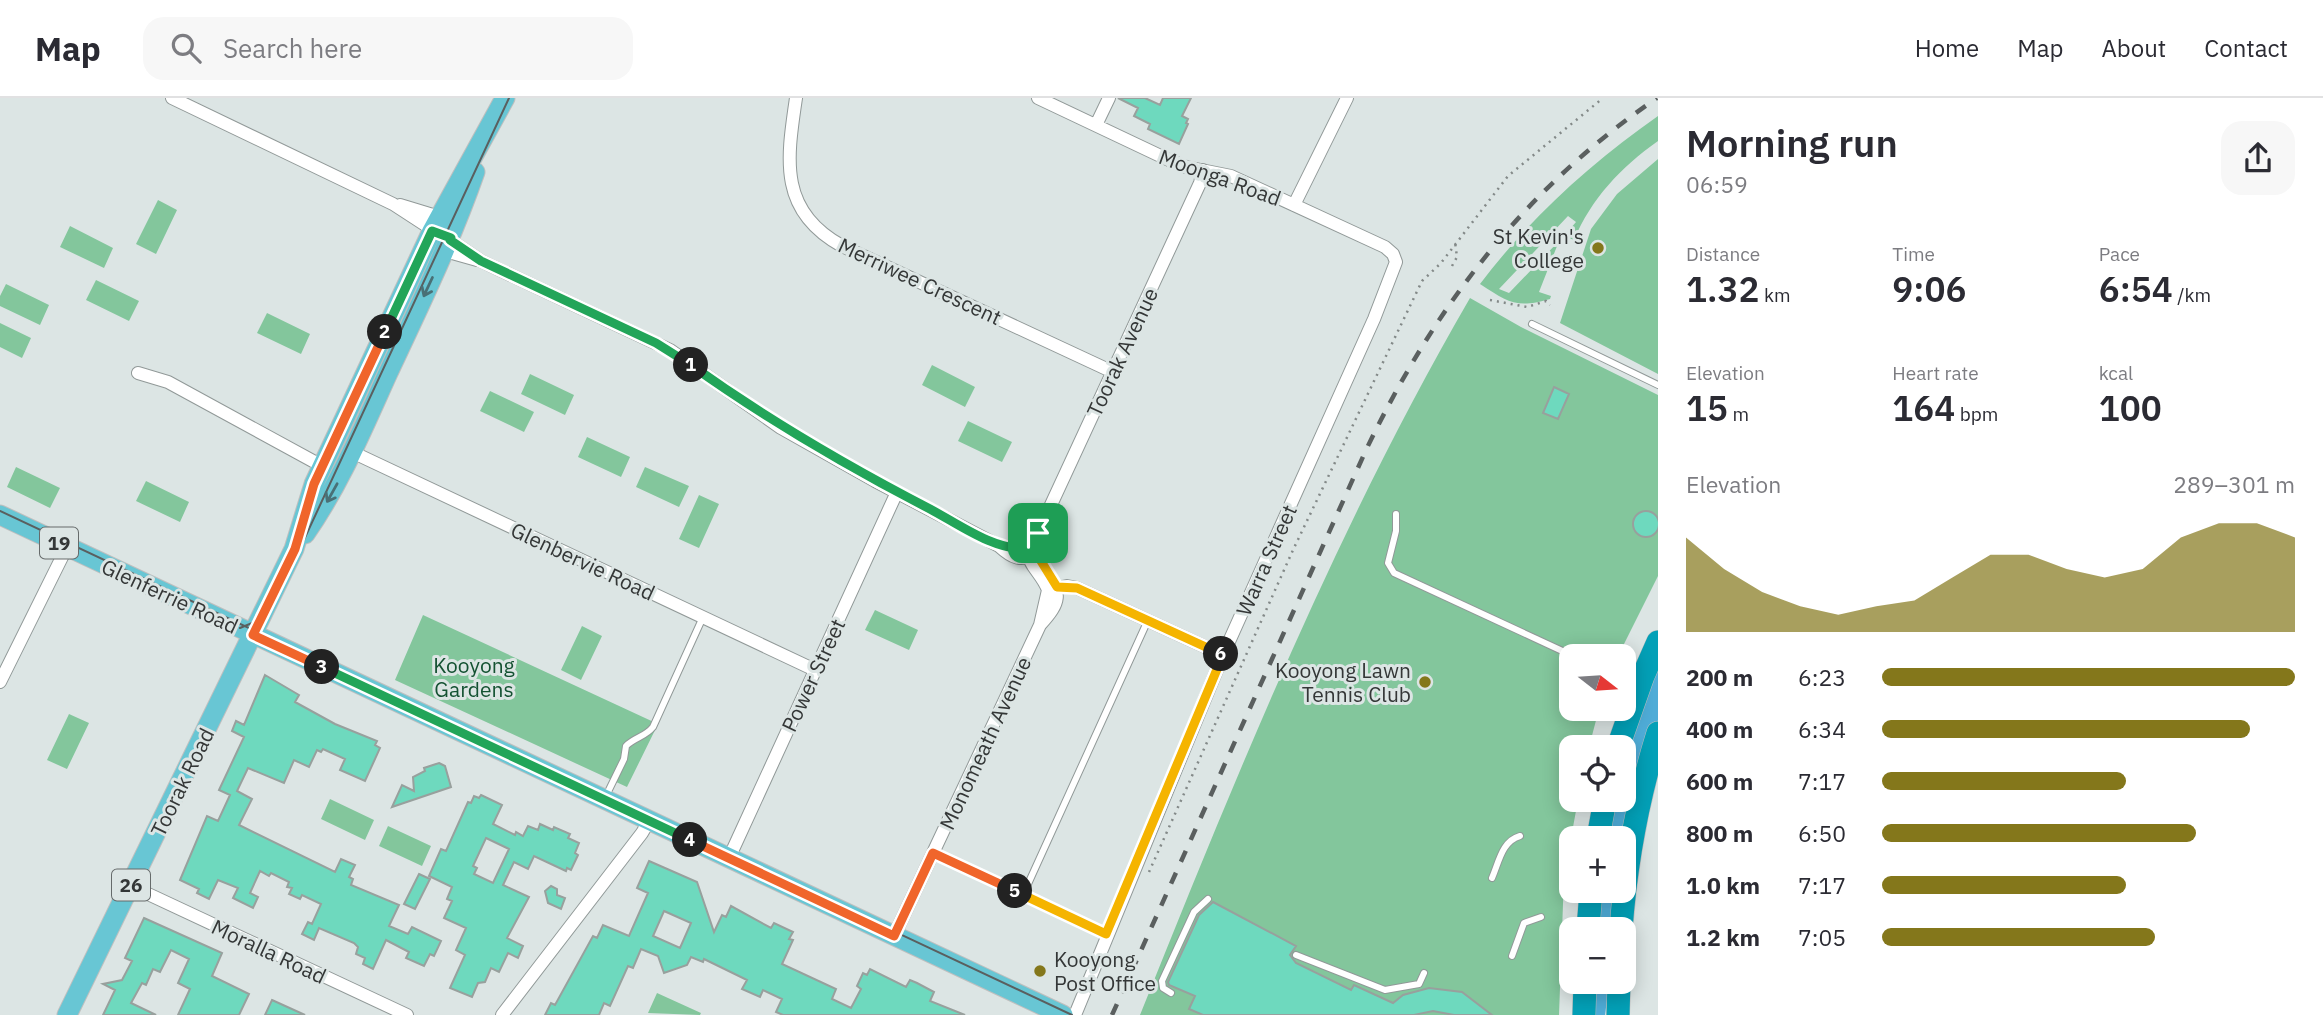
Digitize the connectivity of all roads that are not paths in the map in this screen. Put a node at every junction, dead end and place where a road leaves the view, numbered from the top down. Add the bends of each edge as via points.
1 (172, 98) edge
2 (796, 98) edge
3 (1038, 98) edge
4 (1109, 98) edge
5 (1347, 98) edge
6 (502, 104) edge
7 (1096, 125) junction
8 (1203, 170) junction
9 (1294, 205) junction
10 (446, 233) junction
11 (1396, 262) joint
12 (1532, 324) dead end
13 (1113, 372) junction
14 (138, 373) dead end
15 (1658, 385) edge
16 (352, 452) junction
17 (322, 466) junction
18 (897, 492) junction
19 (1396, 514) dead end
20 (0, 515) edge
21 (67, 547) junction
22 (295, 549) junction
23 (1031, 554) junction
24 (1052, 589) junction
25 (703, 617) junction
26 (1148, 620) junction
27 (253, 635) junction
28 (1658, 642) edge
29 (1559, 651) edge
30 (1223, 655) junction
31 (815, 670) junction
32 (0, 682) edge
33 (1658, 733) edge
34 (1622, 735) edge
35 (604, 800) junction
36 (649, 821) junction
37 (1520, 836) dead end
38 (933, 853) junction
39 (729, 858) junction
40 (1492, 878) dead end
41 (131, 886) junction
42 (1023, 895) junction
43 (1208, 899) dead end
44 (1541, 917) dead end
45 (1622, 917) edge
46 (1106, 934) junction
47 (894, 936) junction
48 (1296, 955) dead end
49 (1512, 956) dead end
50 (1424, 973) dead end
51 (1171, 993) dead end
52 (1585, 994) edge
53 (1619, 994) edge
54 (1033, 1009) edge
55 (67, 1015) edge
56 (407, 1015) edge
57 (502, 1015) edge
58 (1063, 1015) edge
59 (1075, 1015) edge
60 (1584, 1015) edge
61 (1618, 1015) edge

1 - 10 street
2 - 13 street, Merriwee Crescent via 790,181 819,230 842,246
3 - 7 street, Moonga Road
4 - 7 street
5 - 9 street
6 - 10 main road, Toorak Road / 26
7 - 8 street, Moonga Road via 1186,167
8 - 9 street, Moonga Road via 1231,176
8 - 13 street, Toorak Avenue
9 - 11 street, Moonga Road via 1389,249
10 -> 16 main road, Toorak Road / 26
10 - 17 main road, Toorak Road / 26
10 - 18 street via 481,261 656,343 781,428
11 - 30 street, Warra Street
12 - 15 lane
13 - 23 street, Toorak Avenue
14 - 17 street via 168,382
16 -> 22 main road, Toorak Road / 26 via 333,493
16 - 25 street, Glenbervie Road
17 - 22 main road, Toorak Road / 26
18 - 23 street via 1016,558
18 - 31 street, Power Street
19 - 29 lane via 1388,563 1394,573
20 - 21 main road, Glenferrie Road / 19
21 - 27 main road, Glenferrie Road / 19
21 - 32 street
22 - 27 main road, Toorak Road / 26
23 - 24 street
24 - 26 street via 1077,588
24 - 38 street, Monomeath Avenue via 1040,625
25 - 31 street, Glenbervie Road
25 - 35 lane via 653,727 626,746
26 - 30 street
26 - 42 lane
27 - 35 main road, Glenferrie Road / 19
27 - 41 main road, Toorak Road / 26
28 - 34 highway
30 - 46 street, Warra Street
31 - 39 street, Power Street
33 - 45 highway via 1633,830
35 - 36 main road, Glenferrie Road / 19
36 - 39 main road, Glenferrie Road / 19
36 - 57 street
37 - 40 lane via 1506,844
38 - 42 lane
38 - 47 street, Monomeath Avenue
39 - 47 main road, Glenferrie Road / 19
41 - 55 main road, Toorak Road / 26
41 - 56 street, Moralla Road
42 - 46 lane
43 - 51 lane via 1194,912 1162,981
44 - 49 lane via 1524,923
46 - 59 street, Warra Street
47 - 54 main road, Glenferrie Road / 19
48 - 50 lane via 1385,990 1419,984
52 - 60 highway
53 - 61 highway
54 - 58 main road, Glenferrie Road / 19

